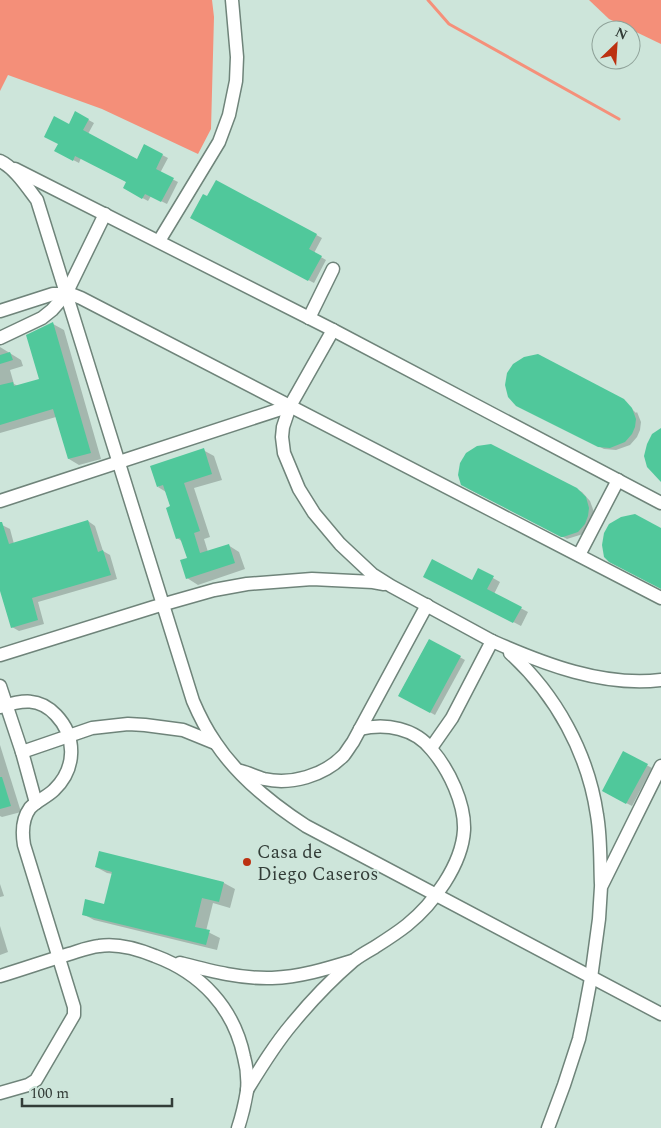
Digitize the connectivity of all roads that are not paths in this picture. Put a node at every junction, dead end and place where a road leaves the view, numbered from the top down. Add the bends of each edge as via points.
1 (232, 0) edge
2 (2, 162) edge
3 (105, 214) junction
4 (158, 241) junction
5 (333, 269) dead end
6 (66, 294) junction
7 (0, 310) edge
8 (309, 318) junction
9 (333, 330) junction
10 (0, 338) edge
11 (290, 406) junction
12 (119, 463) junction
13 (618, 480) junction
14 (0, 501) edge
15 (661, 502) edge
16 (579, 555) junction
17 (391, 586) junction
18 (661, 598) edge
19 (164, 604) junction
20 (427, 605) junction
21 (497, 643) junction
22 (0, 655) edge
23 (661, 680) edge
24 (0, 686) edge
25 (3, 706) edge
26 (360, 729) junction
27 (70, 735) junction
28 (215, 743) junction
29 (431, 748) junction
30 (22, 752) junction
31 (661, 766) edge
32 (237, 769) junction
33 (36, 803) junction
34 (601, 887) junction
35 (436, 895) junction
36 (58, 957) junction
37 (163, 959) junction
38 (354, 960) junction
39 (0, 976) edge
40 (591, 978) junction
41 (661, 1014) edge
42 (247, 1090) junction
43 (0, 1093) edge
44 (238, 1128) edge
45 (548, 1128) edge

1 - 4 lane via 237,57 229,115 219,142
2 - 3 lane
2 - 6 lane via 37,200
3 - 4 lane
3 - 6 lane
4 - 8 lane
5 - 8 lane
6 - 7 lane via 53,294
6 - 10 lane via 42,318
6 - 11 lane via 81,298
6 - 12 lane
8 - 9 lane
9 - 11 lane
9 - 13 lane
11 - 12 lane
11 - 16 lane
11 - 17 lane via 282,437 284,453 298,489 340,544 372,574
12 - 14 lane
12 - 19 lane
13 - 15 lane
13 - 16 lane
16 - 18 lane
17 - 19 lane via 312,579 279,581 231,587
17 - 20 lane
19 - 22 lane
19 - 28 lane via 193,701
20 - 21 lane
20 - 26 lane
21 - 23 lane via 537,660 597,677 625,681
21 - 29 lane
21 - 34 lane via 526,668 574,738 585,764 597,814
24 - 25 lane
25 - 27 lane via 23,701 36,702 47,707
25 - 30 lane
26 - 29 lane via 371,726 397,728 415,735
26 - 32 lane via 345,754 302,779 282,781
27 - 28 lane via 92,728 145,724 183,730
27 - 30 lane
27 - 33 lane via 71,761 62,781
28 - 32 lane
29 - 35 lane via 451,777 464,828 456,861
30 - 33 lane
31 - 34 lane
32 - 35 lane via 254,787 306,826
33 - 36 lane via 27,814 22,834
34 - 40 lane
35 - 38 lane via 408,925
35 - 40 lane
36 - 37 lane via 99,946 112,946 142,951
36 - 39 lane
36 - 43 lane via 74,1015 36,1080
37 - 38 lane via 255,978 288,977
37 - 42 lane via 194,976 220,1001 232,1019 246,1063
38 - 42 lane via 291,1024
40 - 41 lane
40 - 45 lane via 579,1039
42 - 44 lane

